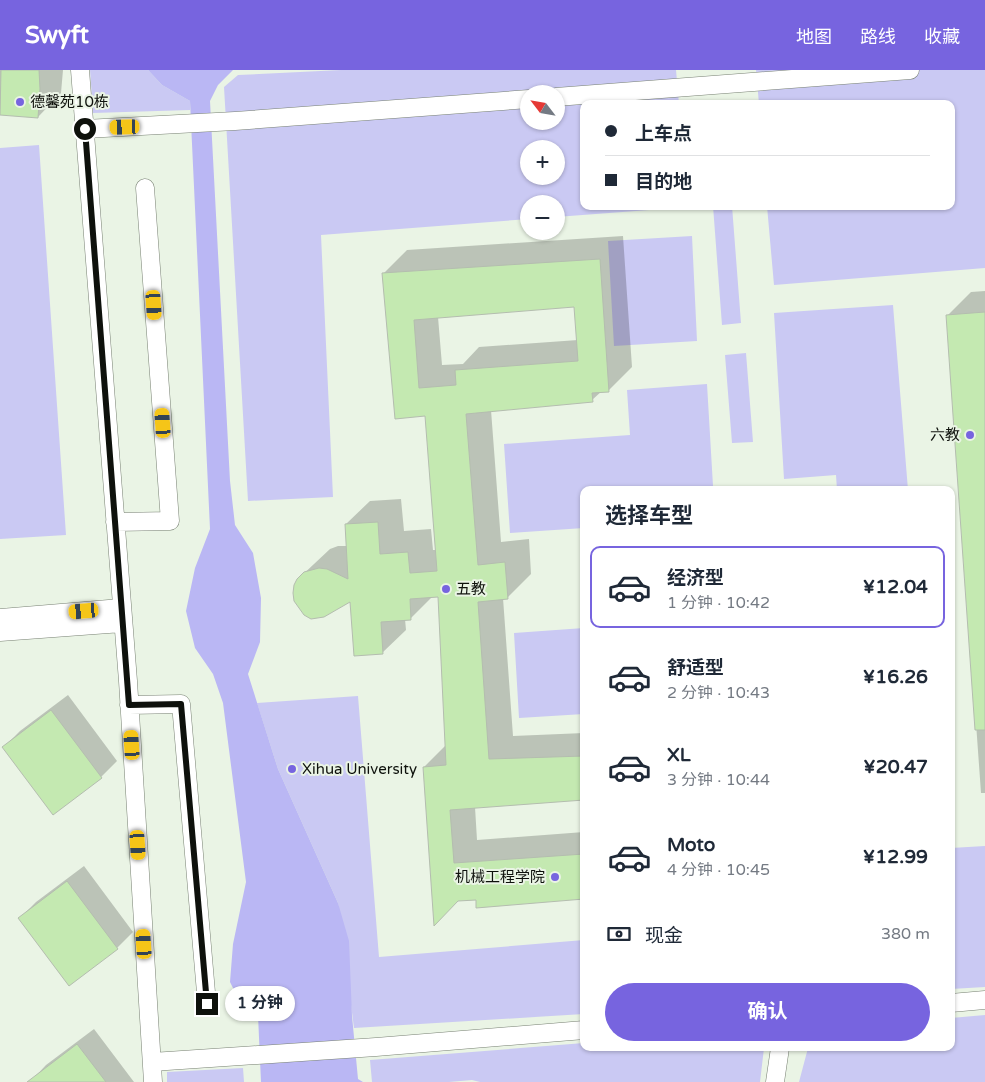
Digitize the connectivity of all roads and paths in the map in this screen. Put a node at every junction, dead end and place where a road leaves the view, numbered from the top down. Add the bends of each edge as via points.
1 (80, 70) edge
2 (910, 70) edge
3 (565, 96) edge
4 (520, 100) edge
5 (85, 129) junction
6 (145, 188) dead end
7 (115, 522) junction
8 (121, 615) junction
9 (0, 618) edge
10 (0, 632) edge
11 (129, 705) junction
12 (985, 1000) edge
13 (955, 1003) edge
14 (207, 1004) dead end
15 (580, 1030) edge
16 (779, 1051) edge
17 (152, 1062) junction
18 (153, 1082) edge
19 (774, 1082) edge

1 - 5 street
2 - 3 street
4 - 5 street via 234,122
5 - 7 street
6 - 7 street via 170,520
7 - 8 street
8 - 9 street
8 - 10 street
8 - 11 street
11 - 14 street via 181,704
11 - 17 street
12 - 13 street
15 - 17 street
16 - 19 street
17 - 18 street

